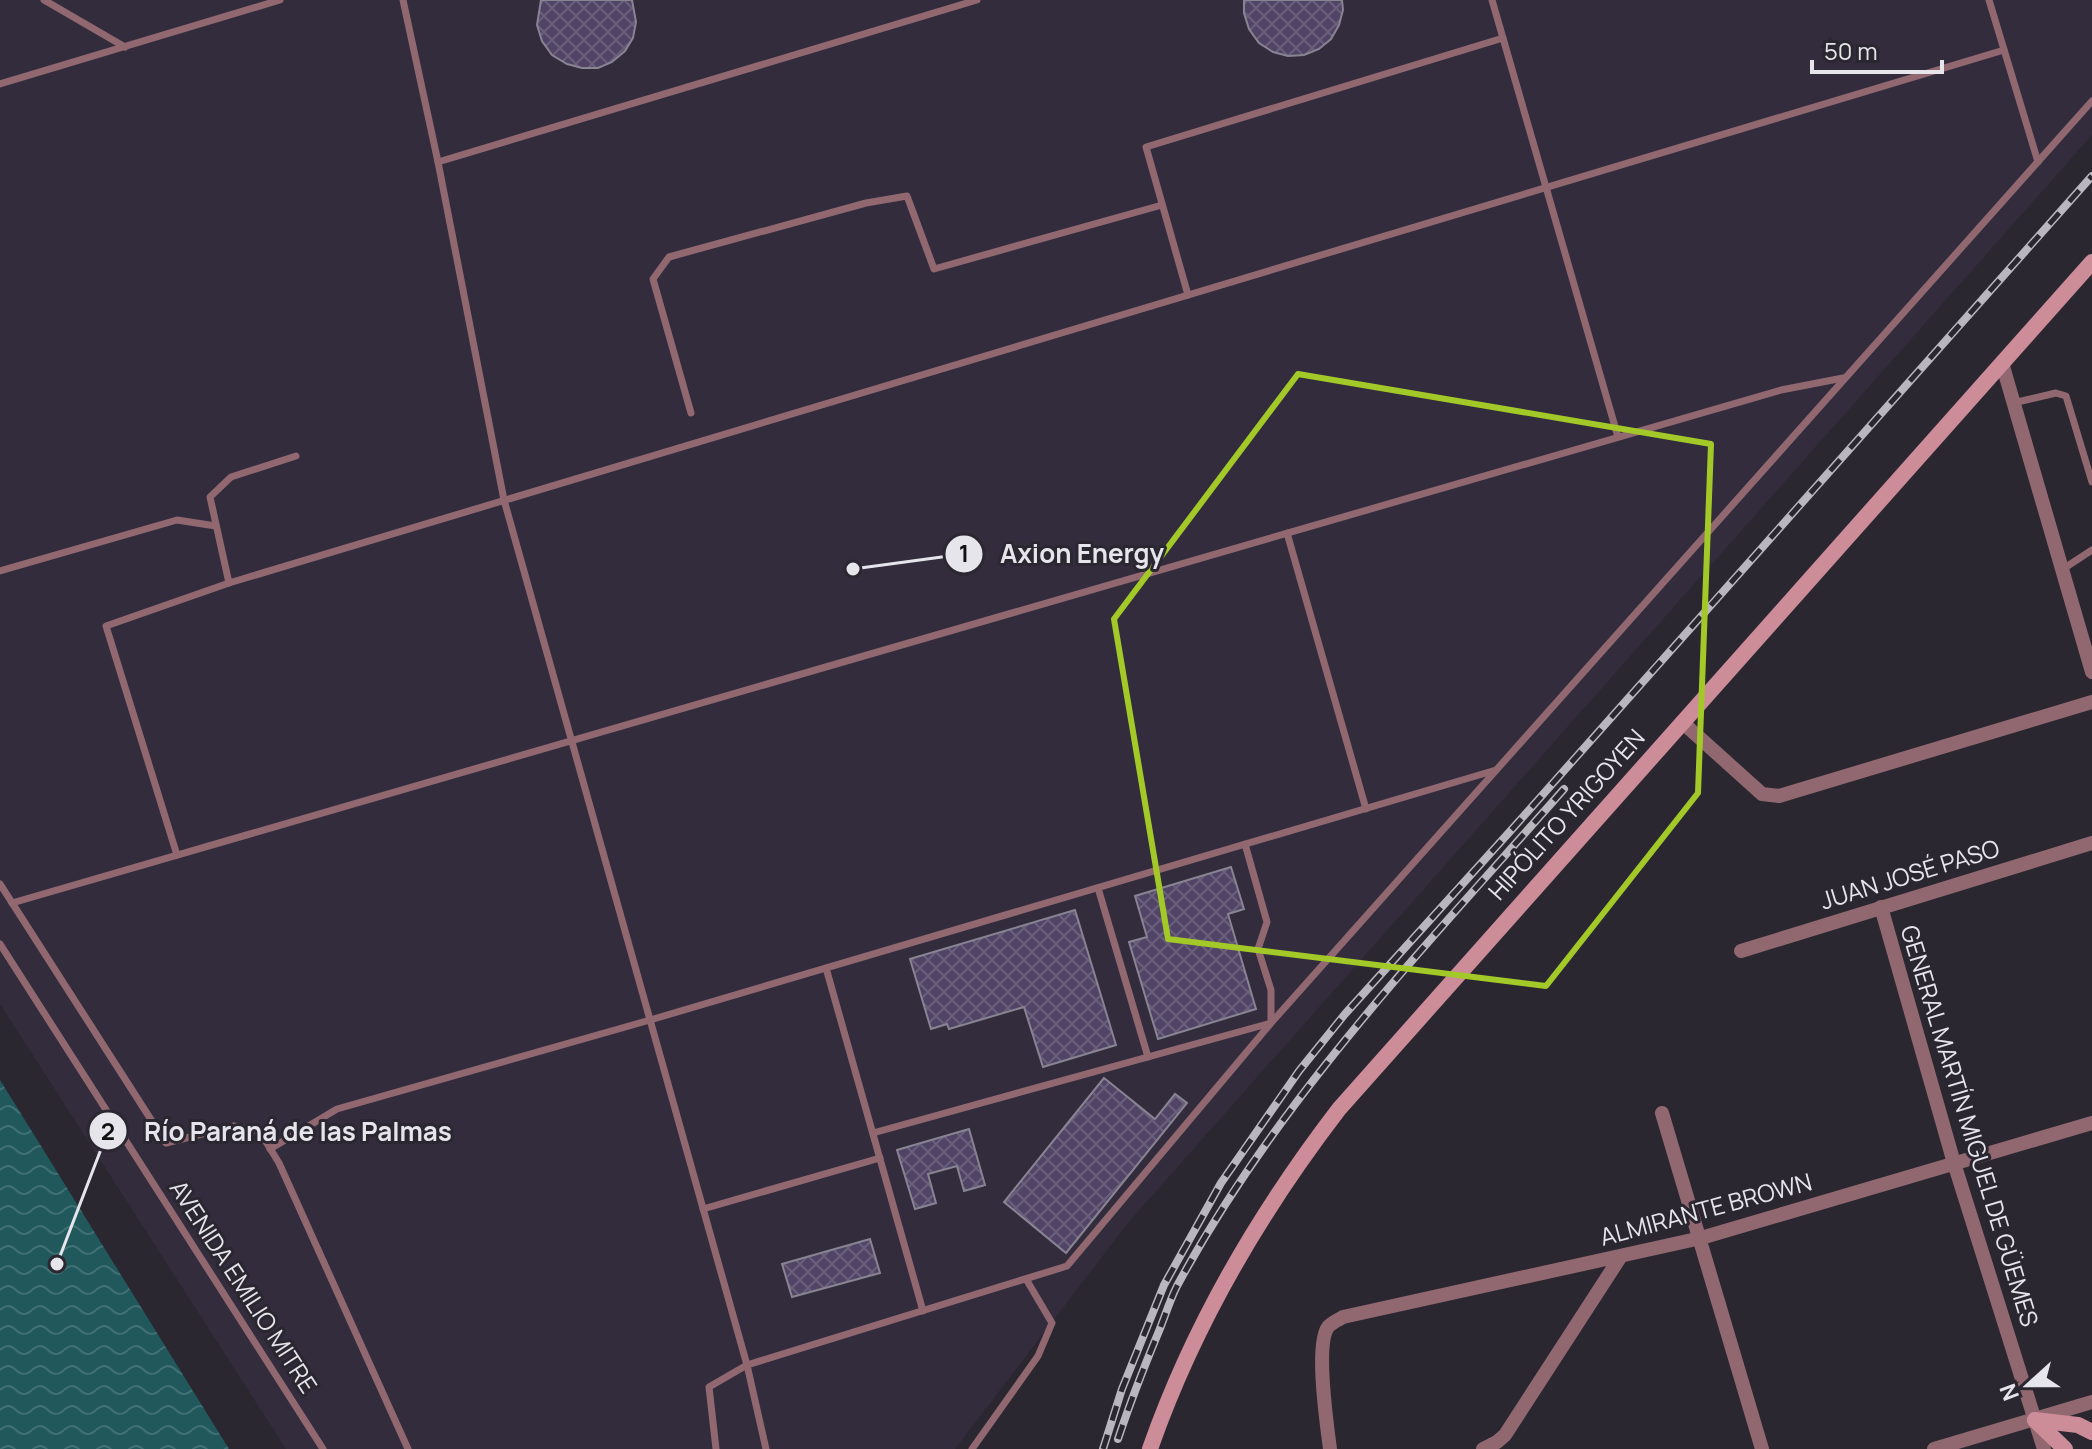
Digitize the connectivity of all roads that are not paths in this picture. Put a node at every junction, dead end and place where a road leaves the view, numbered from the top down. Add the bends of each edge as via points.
1 (44, 0) edge
2 (280, 0) edge
3 (403, 0) edge
4 (1492, 0) edge
5 (1989, 0) edge
6 (974, 1) edge
7 (1503, 38) junction
8 (125, 47) junction
9 (2004, 50) junction
10 (0, 84) edge
11 (2092, 101) edge
12 (438, 162) junction
13 (2038, 162) junction
14 (1546, 188) junction
15 (1162, 205) junction
16 (2092, 262) edge
17 (1188, 295) junction
18 (2002, 363) junction
19 (1843, 378) junction
20 (2013, 403) junction
21 (691, 413) dead end
22 (1618, 437) junction
23 (296, 456) dead end
24 (2092, 482) edge
25 (504, 500) junction
26 (216, 526) junction
27 (1287, 533) junction
28 (2092, 550) edge
29 (2062, 570) junction
30 (0, 571) edge
31 (229, 583) junction
32 (2092, 672) edge
33 (2092, 702) edge
34 (1682, 722) junction
35 (571, 741) junction
36 (1497, 770) junction
37 (1366, 809) junction
38 (2092, 843) edge
39 (1245, 844) junction
40 (177, 855) junction
41 (0, 884) edge
42 (1098, 888) junction
43 (12, 903) junction
44 (1881, 907) junction
45 (0, 944) edge
46 (1741, 951) dead end
47 (826, 968) junction
48 (650, 1020) junction
49 (1271, 1023) junction
50 (1148, 1057) junction
51 (1662, 1113) dead end
52 (2092, 1123) edge
53 (873, 1133) junction
54 (270, 1149) junction
55 (880, 1158) junction
56 (1954, 1163) junction
57 (703, 1209) junction
58 (1701, 1238) junction
59 (1621, 1256) junction
60 (1026, 1279) junction
61 (923, 1311) junction
62 (747, 1365) junction
63 (2092, 1402) edge
64 (2035, 1420) junction
65 (2092, 1432) edge
66 (323, 1449) edge
67 (408, 1449) edge
68 (716, 1449) edge
69 (766, 1449) edge
70 (972, 1449) edge
71 (1150, 1449) edge
72 (1330, 1449) edge
73 (1483, 1449) edge
74 (1762, 1449) edge
75 (1934, 1449) edge
76 (2044, 1449) edge
77 (2065, 1449) edge

1 - 8 lane
2 - 8 lane
3 - 12 lane
4 - 7 lane
5 - 9 lane
6 - 12 lane
7 - 14 lane
7 - 15 lane via 1146,147
8 - 10 lane
9 - 13 lane
9 - 14 lane
11 - 13 lane
12 - 25 lane
13 - 19 lane
14 - 17 lane
14 - 22 lane
15 - 17 lane
15 - 21 lane via 934,269 907,196 669,257 653,279
16 - 18 street, HIPÓLITO YRIGOYEN
17 - 25 lane
18 - 20 street
18 - 34 street, HIPÓLITO YRIGOYEN
19 - 22 lane via 1781,390
19 - 36 lane
20 - 24 lane via 2056,393 2066,396
20 - 29 street
22 - 27 lane
23 - 26 lane via 231,477 210,497
25 - 31 lane
25 - 35 lane
26 - 30 lane via 177,520
26 - 31 lane
27 - 35 lane
27 - 37 lane
28 - 29 lane
29 - 32 street
31 - 40 lane via 106,626
33 - 34 street via 1779,796 1762,794
34 - 71 street, HIPÓLITO YRIGOYEN via 1311,1145 1231,1271 1170,1391
35 - 40 lane
35 - 48 lane
36 - 37 lane
36 - 49 lane
37 - 39 lane
38 - 44 street, JUAN JOSÉ PASO
39 - 42 lane
39 - 49 lane via 1267,922 1258,949 1271,990
40 - 43 lane
41 - 43 lane
42 - 47 lane
42 - 50 lane
43 - 54 lane via 166,1143 234,1126 260,1132
44 - 46 street, JUAN JOSÉ PASO
44 - 56 street, GENERAL MARTÍN MIGUEL DE GÜEMES
45 - 66 lane, AVENIDA EMILIO MITRE
47 - 48 lane
47 - 53 lane
48 - 54 lane via 337,1109
48 - 57 lane
49 - 50 lane
49 - 60 lane via 1067,1266
50 - 53 lane
51 - 58 street
52 - 56 street, ALMIRANTE BROWN
53 - 55 lane
54 - 67 lane
55 - 57 lane
55 - 61 lane
56 - 58 street, ALMIRANTE BROWN
56 - 64 street, GENERAL MARTÍN MIGUEL DE GÜEMES
57 - 62 lane
58 - 59 street, ALMIRANTE BROWN
58 - 74 street
59 - 72 street, ALMIRANTE BROWN via 1343,1317 1329,1325 1323,1338 1323,1385
59 - 73 street via 1505,1435
60 - 61 lane
60 - 70 lane via 1052,1323 1038,1356
61 - 62 lane
62 - 68 lane via 709,1387
62 - 69 lane
63 - 64 street
64 - 65 street
64 - 75 street
64 - 76 street, GENERAL MARTÍN MIGUEL DE GÜEMES
64 - 77 street

